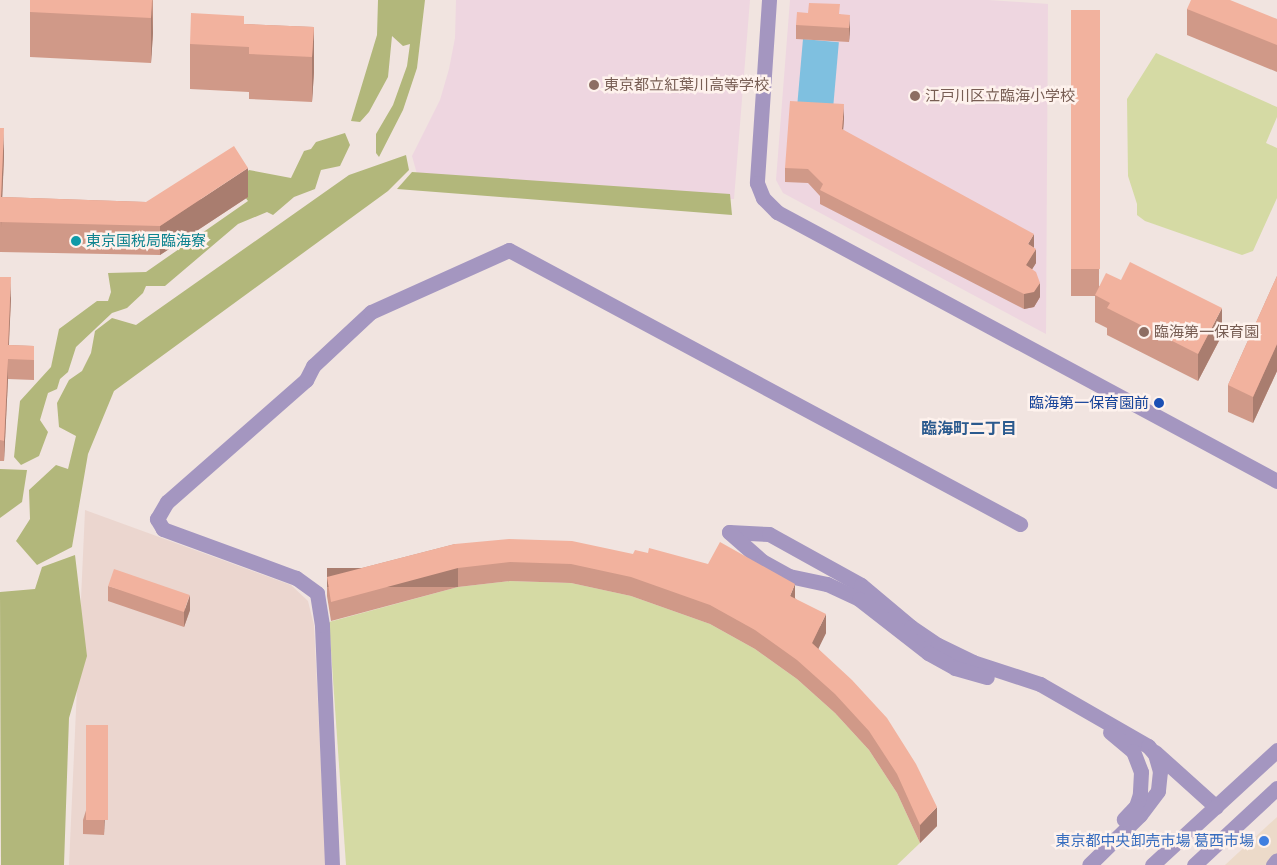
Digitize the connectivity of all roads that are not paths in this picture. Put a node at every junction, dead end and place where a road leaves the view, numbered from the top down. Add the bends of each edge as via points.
1 (769, 0) edge
2 (1277, 481) edge
3 (1020, 524) dead end
4 (1148, 746) junction
5 (1277, 750) edge
6 (1277, 788) edge
7 (1216, 807) junction
8 (1277, 860) edge
9 (332, 865) edge
10 (1077, 865) edge
11 (1089, 865) edge
12 (1152, 865) edge
13 (1194, 865) edge
14 (1273, 865) edge

1 - 2 street via 756,183 763,198 777,212
3 - 9 street via 509,250 371,312 313,366 306,380 167,502 156,519 163,529 296,578 317,593 322,624
4 - 7 street
4 - 10 street via 1040,684 980,665 938,645 861,586 769,534 729,532 762,560 789,576 827,584 859,599 909,641 946,663 1036,692 1125,742 1133,751 1141,772 1143,784 1138,800 1130,813
4 - 11 street via 1155,754 1160,771 1158,791 1140,815
5 - 7 street
6 - 13 street
7 - 12 street
8 - 14 street

